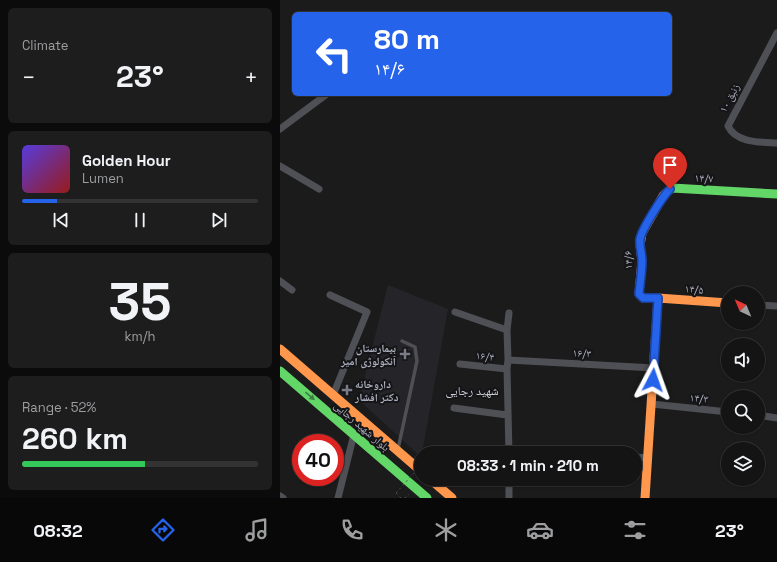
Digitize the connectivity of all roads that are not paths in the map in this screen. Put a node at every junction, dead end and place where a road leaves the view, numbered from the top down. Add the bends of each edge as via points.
1 (777, 33) edge
2 (324, 96) edge
3 (280, 129) edge
4 (777, 143) edge
5 (280, 166) edge
6 (319, 189) dead end
7 (670, 189) joint
8 (777, 194) edge
9 (280, 282) edge
10 (292, 290) dead end
11 (330, 295) dead end
12 (658, 298) junction
13 (721, 302) edge
14 (765, 306) edge
15 (777, 306) edge
16 (455, 312) dead end
17 (509, 313) dead end
18 (507, 330) junction
19 (402, 340) dead end
20 (280, 349) edge
21 (508, 360) junction
22 (460, 364) dead end
23 (654, 368) junction
24 (507, 369) junction
25 (280, 371) edge
26 (333, 395) junction
27 (652, 404) junction
28 (454, 408) dead end
29 (721, 411) edge
30 (507, 415) junction
31 (765, 416) edge
32 (777, 418) edge
33 (354, 434) junction
34 (508, 446) edge
35 (398, 451) junction
36 (642, 458) edge
37 (648, 458) junction
38 (414, 465) edge
39 (438, 486) edge
40 (509, 486) edge
41 (280, 496) edge
42 (283, 498) edge
43 (338, 498) edge
44 (427, 498) edge
45 (452, 498) edge
46 (509, 498) edge
47 (645, 498) edge

1 - 4 street, زنبق ۱۰ via 728,126 739,137 747,140
2 - 3 street
5 - 6 street
7 - 8 street, ۱۴/۷
7 - 12 street, ۱۴/۶ via 640,238 642,261 639,294 643,298
9 - 10 street
11 - 26 street via 367,312
12 - 13 street, ۱۴/۵
12 - 23 street
14 - 15 street
16 - 18 street
17 - 18 street
18 - 21 street
19 - 35 lane via 415,347 417,361
20 - 26 street, بلوار شهید رجایی
21 - 23 street, ۱۶/۳
21 - 24 street
22 - 24 street, ۱۶/۴
23 - 27 street
24 - 30 street
25 -> 33 street, بلوار شهید رجایی
26 - 35 street, بلوار شهید رجایی
27 - 29 street, ۱۴/۳
27 - 37 street
28 - 30 street
30 - 34 street
31 - 32 street
33 - 43 street
33 - 44 street, بلوار شهید رجایی
35 - 38 street, بلوار شهید رجایی
36 - 37 street
37 - 47 street
39 - 45 street
40 - 46 street
41 - 42 street

